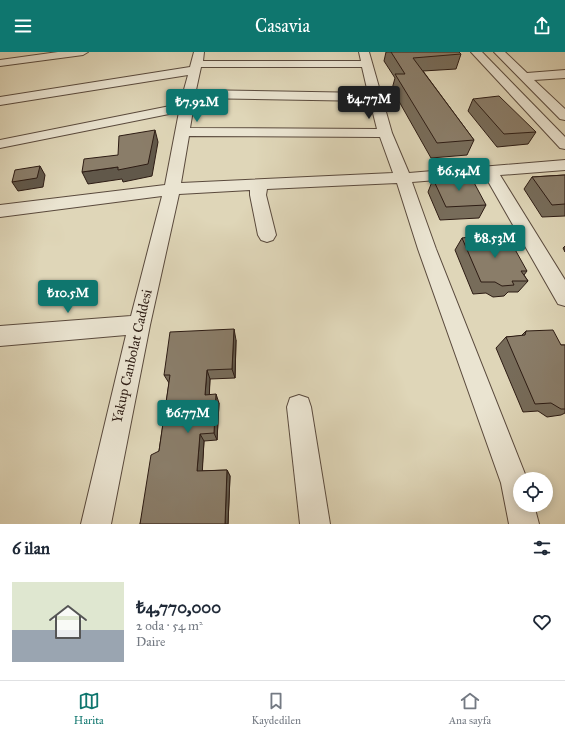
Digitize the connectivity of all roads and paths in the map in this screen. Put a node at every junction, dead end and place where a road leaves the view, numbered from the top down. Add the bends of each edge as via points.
1 (83, 52) edge
2 (476, 52) edge
3 (499, 52) edge
4 (365, 58) edge
5 (196, 62) edge
6 (0, 63) edge
7 (565, 74) edge
8 (524, 77) junction
9 (190, 94) junction
10 (376, 97) junction
11 (0, 101) edge
12 (186, 107) junction
13 (565, 116) edge
14 (183, 132) junction
15 (385, 133) junction
16 (0, 144) edge
17 (565, 144) edge
18 (565, 165) edge
19 (490, 171) junction
20 (403, 178) junction
21 (259, 184) junction
22 (172, 189) junction
23 (0, 211) edge
24 (267, 235) dead end
25 (565, 298) edge
26 (139, 325) junction
27 (0, 336) edge
28 (299, 407) dead end
29 (96, 524) edge
30 (315, 524) edge
31 (524, 524) edge

1 - 6 street
2 - 17 street
3 - 8 street
4 - 5 street
4 - 10 street
5 - 9 street, Yakup Canbolat Caddesi
5 - 11 street
7 - 8 street
8 - 13 street
9 - 10 street
9 - 12 street, Yakup Canbolat Caddesi
10 - 15 street
12 - 14 street, Yakup Canbolat Caddesi
12 - 16 street
14 - 15 street
14 - 22 street, Yakup Canbolat Caddesi
15 - 20 street
18 - 19 street
19 - 20 street
19 - 25 street
20 - 21 street
20 - 31 street via 515,483
21 - 22 street
21 - 24 street via 258,195
22 - 23 street
22 - 26 street, Yakup Canbolat Caddesi
26 - 27 street
26 - 29 street, Yakup Canbolat Caddesi
28 - 30 street

